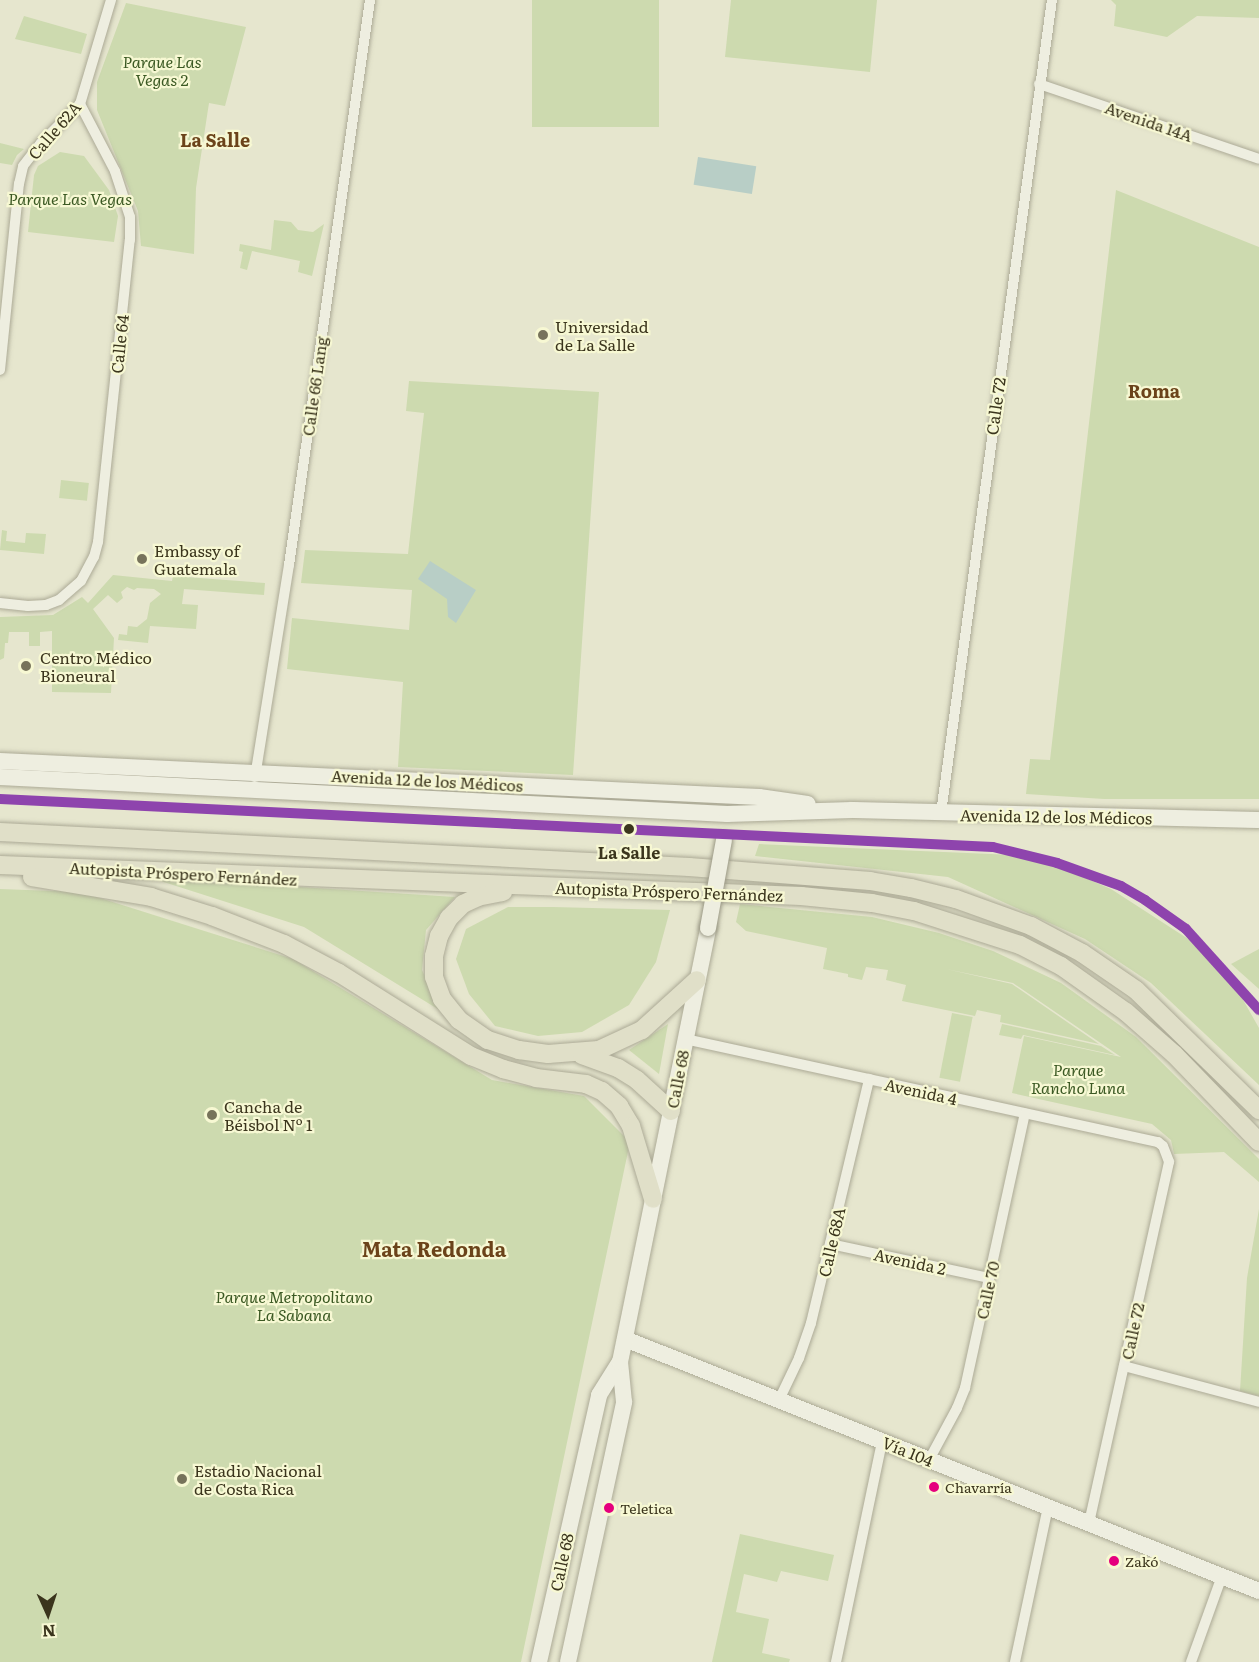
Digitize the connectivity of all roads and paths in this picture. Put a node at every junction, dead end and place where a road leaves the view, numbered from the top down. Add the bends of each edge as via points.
1 (111, 0) edge
2 (370, 0) edge
3 (1052, 0) edge
4 (1039, 84) junction
5 (80, 104) junction
6 (1259, 159) edge
7 (0, 370) edge
8 (0, 603) edge
9 (0, 761) edge
10 (256, 772) junction
11 (0, 777) edge
12 (253, 790) junction
13 (729, 796) junction
14 (759, 797) junction
15 (852, 810) junction
16 (941, 813) junction
17 (727, 814) junction
18 (1259, 820) edge
19 (0, 832) edge
20 (0, 865) edge
21 (0, 873) edge
22 (595, 888) junction
23 (697, 980) junction
24 (685, 1039) junction
25 (576, 1053) junction
26 (869, 1079) junction
27 (1259, 1110) edge
28 (670, 1111) junction
29 (1025, 1113) junction
30 (1158, 1142) joint
31 (1259, 1143) edge
32 (653, 1200) junction
33 (830, 1244) junction
34 (989, 1278) junction
35 (625, 1339) junction
36 (620, 1362) junction
37 (1124, 1366) junction
38 (779, 1400) junction
39 (1259, 1402) edge
40 (882, 1441) junction
41 (929, 1460) junction
42 (1048, 1507) junction
43 (1089, 1523) junction
44 (1222, 1576) junction
45 (1259, 1591) edge
46 (539, 1662) edge
47 (568, 1662) edge
48 (836, 1662) edge
49 (1015, 1662) edge
50 (1191, 1662) edge

1 - 5 street, Calle 62A
2 - 10 street, Calle 66 Lang
3 - 4 street, Calle 72
4 - 6 street, Avenida 14A
4 - 16 street, Calle 72
5 - 7 street, Calle 62A via 41,142 24,166
5 - 8 street, Calle 64 via 123,193 130,217 98,542 87,571 74,589 46,605
9 - 10 main road, Avenida 12 de los Médicos
10 - 12 street, Calle 66 Lang
10 - 13 main road, Avenida 12 de los Médicos
11 - 12 main road, Avenida 12 de los Médicos
12 - 17 main road, Avenida 12 de los Médicos
13 - 14 main road, Avenida 12 de los Médicos
13 - 17 main road, Calle 68
14 - 15 main road, Avenida 12 de los Médicos
14 - 17 main road via 745,801
15 - 16 main road, Avenida 12 de los Médicos
15 - 17 main road, Avenida 12 de los Médicos
16 - 18 main road, Avenida 12 de los Médicos
17 - 23 main road, Calle 68, bridge
19 - 27 highway, Autopista Próspero Fernández via 689,867 870,881 911,888 956,899 1031,926 1082,953 1136,990
20 - 22 highway, Autopista Próspero Fernández
21 - 32 highway via 151,897 212,916 284,944 339,973 471,1056 503,1069 586,1084 602,1091 619,1106 631,1126
22 - 25 highway via 478,897 463,904 449,918 434,956 434,977 441,999 459,1020 488,1040 519,1050
22 - 31 highway, Autopista Próspero Fernández via 801,896 872,903 914,911 1020,945 1061,966 1126,1012 1174,1054
23 - 24 main road, Calle 68
23 - 25 highway via 642,1029 599,1050
24 - 26 street, Avenida 4
24 - 28 main road, Calle 68
25 - 28 highway via 627,1074
26 - 29 street, Avenida 4
26 - 33 street, Calle 68A
28 - 32 main road, Calle 68
29 - 30 street, Avenida 4
29 - 34 street, Calle 70
30 - 37 street, Calle 72 via 1169,1161
32 - 35 main road, Calle 68
33 - 34 street, Avenida 2
33 - 38 street, Calle 68A via 806,1342
34 - 41 street, Calle 70 via 965,1388
35 - 36 main road, Calle 68
35 - 38 main road, Vía 104
36 - 46 main road, Calle 68 via 599,1395
36 - 47 main road, Calle 68 via 624,1402
37 - 39 street
37 - 43 street, Calle 72
38 - 40 main road, Vía 104
40 - 41 main road, Vía 104
40 - 48 street
41 - 42 main road, Vía 104
42 - 43 main road, Vía 104
42 - 49 street
43 - 44 main road, Vía 104
44 - 45 main road, Vía 104
44 - 50 street

